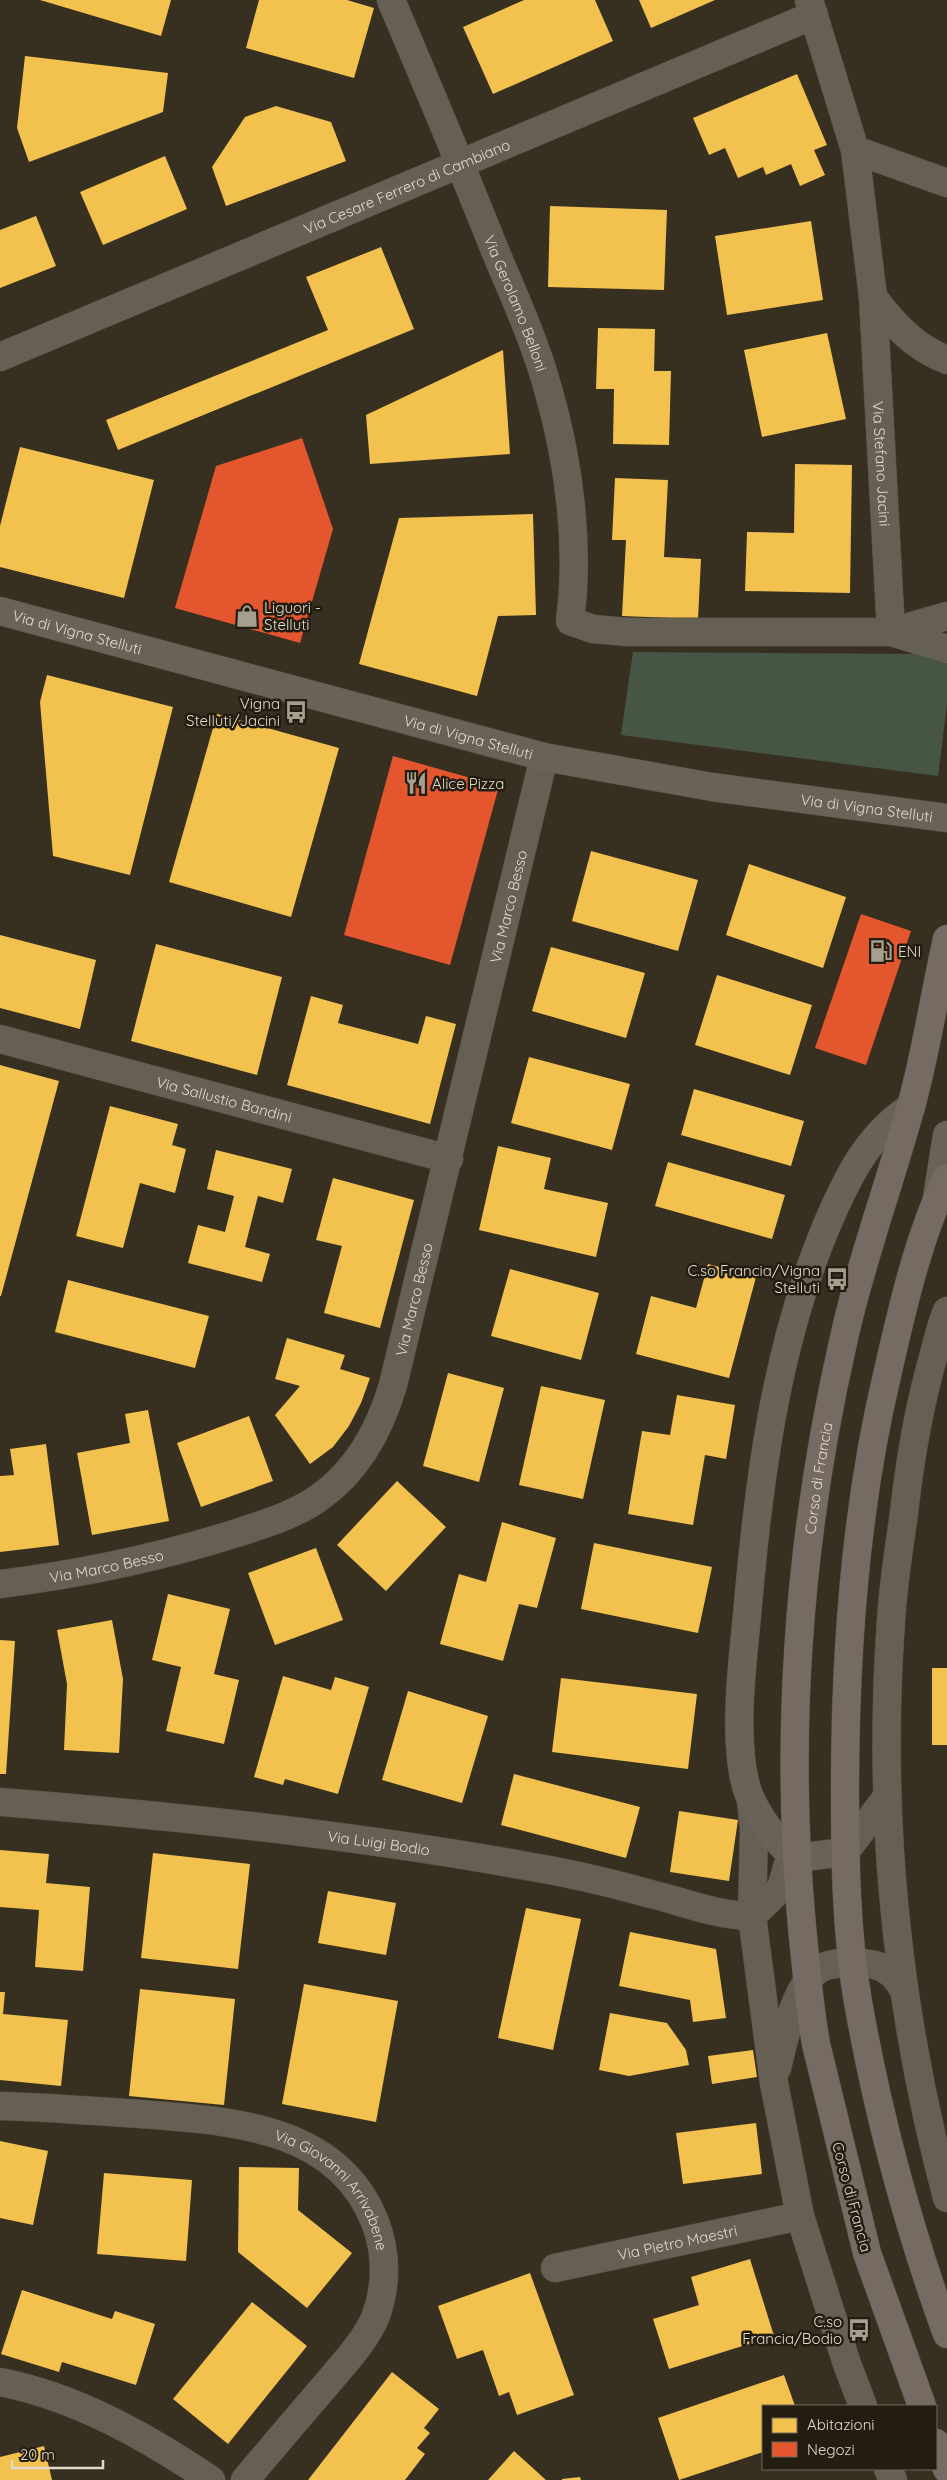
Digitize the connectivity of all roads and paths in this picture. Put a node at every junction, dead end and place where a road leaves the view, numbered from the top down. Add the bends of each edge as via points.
1 (391, 0) edge
2 (811, 8) edge
3 (855, 150) junction
4 (460, 162) junction
5 (947, 183) edge
6 (873, 298) junction
7 (0, 357) edge
8 (947, 360) edge
9 (0, 611) edge
10 (947, 616) edge
11 (891, 632) junction
12 (947, 649) edge
13 (544, 757) junction
14 (947, 818) edge
15 (947, 939) edge
16 (0, 1039) edge
17 (911, 1107) junction
18 (947, 1134) edge
19 (449, 1159) junction
20 (942, 1188) edge
21 (947, 1311) edge
22 (0, 1584) edge
23 (887, 1797) junction
24 (751, 1801) junction
25 (0, 1802) edge
26 (845, 1852) junction
27 (796, 1858) junction
28 (752, 1916) junction
29 (853, 1963) junction
30 (807, 1981) junction
31 (902, 1988) junction
32 (774, 2083) junction
33 (0, 2106) edge
34 (947, 2198) edge
35 (800, 2216) junction
36 (555, 2268) dead end
37 (947, 2334) edge
38 (0, 2382) edge
39 (863, 2405) edge
40 (922, 2405) edge
41 (937, 2445) edge
42 (947, 2469) edge
43 (211, 2480) edge
44 (245, 2480) edge

1 - 4 street, Via Gerolamo Belloni
2 - 3 street, Via Stefano Jacini
2 - 4 street, Via Cesare Ferrero di Cambiano
3 - 5 street
3 - 6 street, Via Stefano Jacini
4 - 7 street, Via Cesare Ferrero di Cambiano
4 - 11 street, Via Gerolamo Belloni via 538,358 555,415 572,524 570,621 593,629 628,632
6 - 8 street via 904,334 928,352
6 - 11 street, Via Stefano Jacini
9 - 13 main road, Via di Vigna Stelluti
10 - 11 street
11 - 12 street
13 - 14 main road, Via di Vigna Stelluti via 702,785
13 - 19 street, Via Marco Besso
15 - 17 main road, Corso di Francia
16 - 19 street, Via Sallustio Bandini
17 - 24 main road, Corso di Francia via 881,1131 862,1154 806,1276 793,1317 765,1459 748,1604 741,1718 744,1772
17 - 27 main road, Corso di Francia via 844,1334 816,1483 797,1671
18 - 20 main road
19 - 22 street, Via Marco Besso via 388,1403 365,1450 334,1485 320,1498 298,1509 217,1539 91,1570
20 - 26 main road via 898,1327 865,1488 849,1632
21 - 23 street via 918,1420 893,1599 887,1698
23 - 26 street
23 - 31 street
24 - 27 main road, Corso di Francia via 778,1841
24 - 28 street, Corso di Francia via 754,1829
25 - 28 street, Via Luigi Bodio via 411,1846 534,1867 620,1885 730,1915
26 - 27 main road
26 - 29 main road
27 - 28 street via 788,1864 781,1888
27 - 30 main road, Corso di Francia
28 - 32 street, Corso di Francia
29 - 30 street via 828,1965
29 - 31 street via 880,1965 894,1976
29 - 37 main road via 869,2058 901,2194
30 - 32 street, Corso di Francia via 785,2037
30 - 40 main road, Corso di Francia via 820,2064 867,2253
31 - 34 street
32 - 35 street, Corso di Francia
33 - 44 street, Via Giovanni Arrivabene via 160,2116 264,2129 314,2150 347,2176 360,2191 373,2216 383,2248 383,2290 374,2320 358,2346
35 - 36 street, Via Pietro Maestri
35 - 39 street, Corso di Francia
38 - 43 street via 50,2396 109,2420 142,2436
41 - 42 main road

